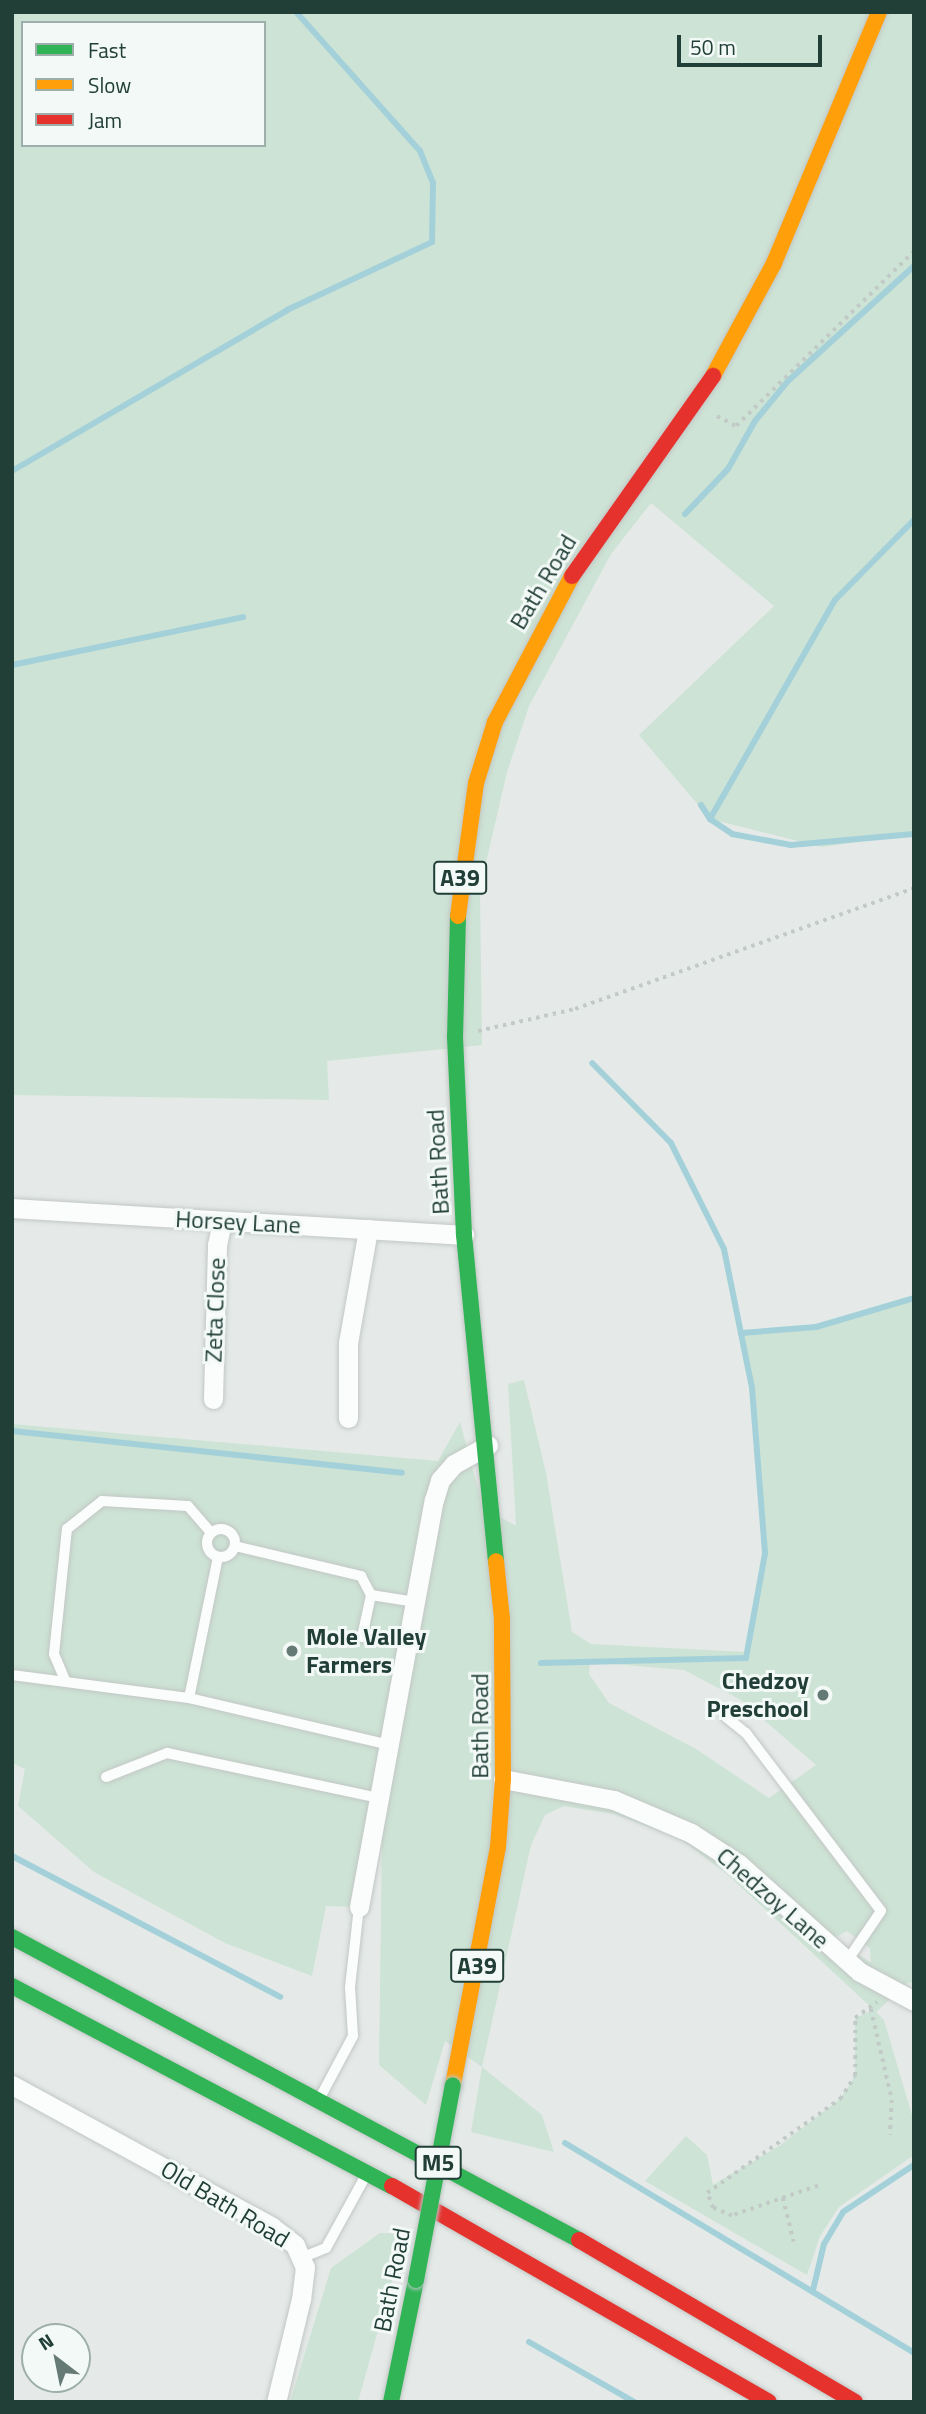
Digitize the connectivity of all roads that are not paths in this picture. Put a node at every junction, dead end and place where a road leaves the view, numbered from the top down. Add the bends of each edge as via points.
1 (878, 12) edge
2 (12, 1208) edge
3 (222, 1222) junction
4 (368, 1229) junction
5 (464, 1235) junction
6 (212, 1399) dead end
7 (348, 1418) dead end
8 (488, 1445) junction
9 (211, 1532) junction
10 (235, 1546) junction
11 (218, 1557) junction
12 (372, 1595) junction
13 (415, 1602) junction
14 (362, 1637) dead end
15 (12, 1675) edge
16 (65, 1680) junction
17 (189, 1698) junction
18 (726, 1717) dead end
19 (389, 1745) junction
20 (106, 1777) dead end
21 (503, 1779) junction
22 (378, 1798) junction
23 (359, 1907) joint
24 (12, 1937) edge
25 (847, 1961) junction
26 (12, 1986) edge
27 (914, 2001) edge
28 (12, 2085) edge
29 (320, 2098) junction
30 (368, 2173) junction
31 (301, 2258) junction
32 (276, 2402) edge
33 (391, 2402) edge
34 (769, 2402) edge
35 (855, 2402) edge

1 - 5 main road, Bath Road / A39 via 774,263 697,404 588,549 525,656 495,722 463,847 455,1037
2 - 3 street, Horsey Lane
3 - 4 street, Horsey Lane
3 - 6 street, Zeta Close via 217,1245
4 - 5 street, Horsey Lane
4 - 7 street via 367,1300 348,1343
5 - 8 main road, Bath Road / A39
8 - 13 street via 454,1464 440,1480
8 - 21 main road, Bath Road / A39 via 502,1619
9 - 10 lane via 231,1532
9 - 11 lane via 207,1547
9 - 16 lane via 188,1506 102,1501 67,1529 54,1654
10 - 11 lane via 232,1553
10 - 12 lane via 361,1576
11 - 17 lane
12 - 13 lane
12 - 14 lane
13 - 19 street
15 - 16 lane
16 - 17 lane
17 - 19 lane
18 - 25 lane via 746,1733 881,1911
19 - 22 street
20 - 22 lane via 167,1753
21 - 25 street, Chedzoy Lane via 614,1800 691,1833 739,1864
21 - 33 main road, Bath Road / A39, bridge via 498,1847
22 - 23 street
23 - 29 lane via 350,1987 353,2036
24 - 29 main road, M5
25 - 27 street, Chedzoy Lane via 886,1989
26 - 30 main road, M5
28 - 31 street, Old Bath Road via 272,2227 295,2245
29 - 35 main road, M5 via 628,2267
30 - 31 lane via 326,2248
30 - 34 main road, M5 via 608,2306
31 - 32 street, Old Bath Road via 305,2267 302,2300

